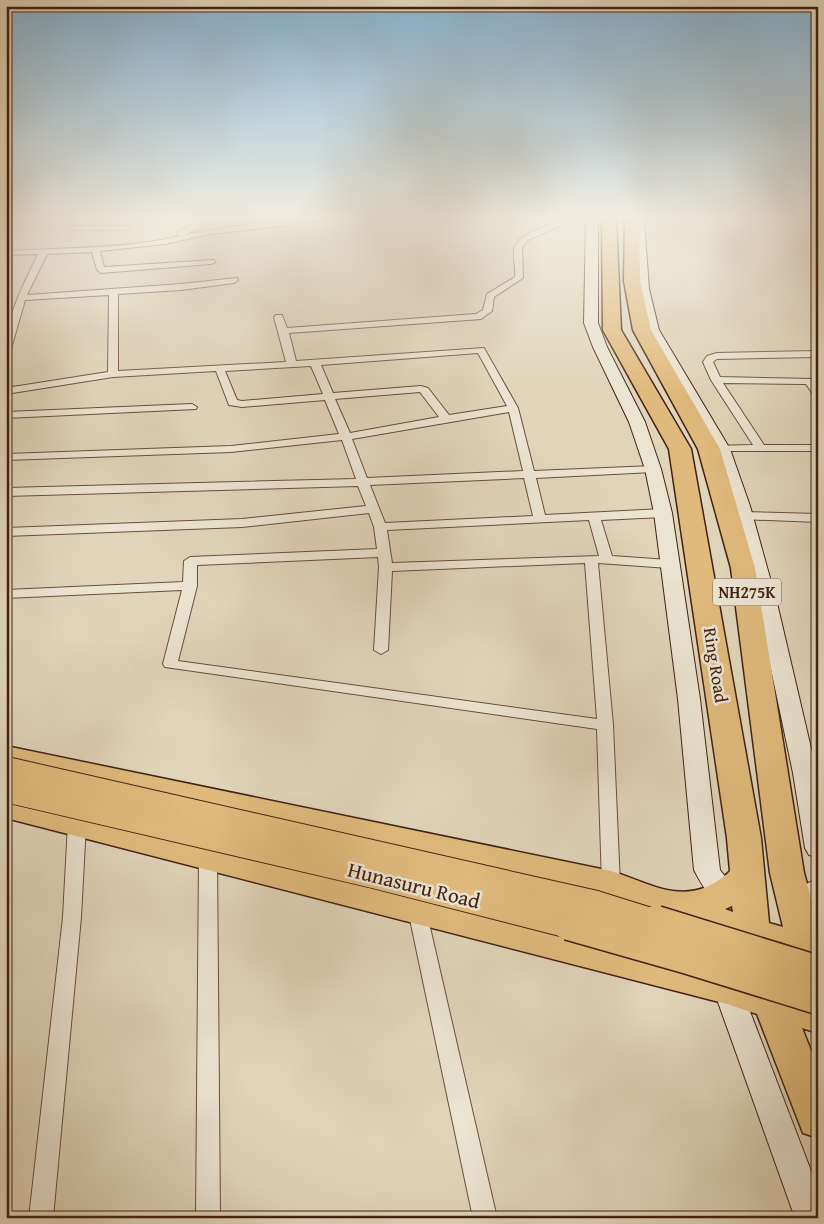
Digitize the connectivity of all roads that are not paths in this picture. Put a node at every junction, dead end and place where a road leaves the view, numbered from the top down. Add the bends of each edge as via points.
1 (32, 276) edge
2 (519, 276) edge
3 (591, 276) edge
4 (611, 276) edge
5 (632, 276) edge
6 (642, 276) edge
7 (234, 280) dead end
8 (114, 292) junction
9 (21, 298) junction
10 (279, 317) dead end
11 (284, 331) junction
12 (6, 348) edge
13 (818, 354) edge
14 (315, 363) junction
15 (291, 364) junction
16 (219, 368) junction
17 (113, 374) junction
18 (716, 380) junction
19 (813, 381) edge
20 (6, 391) edge
21 (818, 394) edge
22 (329, 397) junction
23 (192, 407) dead end
24 (513, 408) junction
25 (6, 414) edge
26 (444, 418) junction
27 (346, 437) junction
28 (760, 448) junction
29 (818, 448) edge
30 (715, 449) junction
31 (6, 457) edge
32 (653, 469) junction
33 (529, 474) junction
34 (362, 482) junction
35 (6, 492) edge
36 (373, 509) junction
37 (663, 513) junction
38 (743, 516) junction
39 (540, 518) junction
40 (594, 518) junction
41 (818, 518) edge
42 (380, 527) junction
43 (6, 532) edge
44 (384, 553) junction
45 (599, 559) junction
46 (669, 564) junction
47 (386, 567) junction
48 (190, 586) junction
49 (6, 594) edge
50 (381, 650) dead end
51 (764, 714) junction
52 (605, 725) junction
53 (6, 756) edge
54 (802, 763) junction
55 (6, 771) edge
56 (6, 788) edge
57 (6, 806) edge
58 (77, 824) junction
59 (818, 848) edge
60 (208, 857) junction
61 (611, 884) junction
62 (737, 885) junction
63 (807, 893) edge
64 (680, 907) junction
65 (417, 910) junction
66 (752, 933) junction
67 (814, 957) edge
68 (818, 981) edge
69 (727, 988) junction
70 (818, 997) edge
71 (773, 1005) junction
72 (818, 1018) edge
73 (818, 1119) edge
74 (41, 1218) edge
75 (208, 1218) edge
76 (485, 1218) edge
77 (812, 1218) edge

1 - 9 street
2 - 11 street via 490,296 487,311 478,317
3 - 32 street via 591,323 637,422
4 - 62 highway, Ring Road / NH275K via 612,330 680,448 702,576
5 - 30 highway, NH275K via 642,330
6 - 30 street via 652,330
7 - 8 street
8 - 9 street
8 - 17 street
9 - 12 street
10 - 11 street
11 - 15 street
13 - 18 street via 717,356 708,362
14 - 15 street
14 - 22 street
14 - 24 street via 481,350
15 - 16 street
16 - 17 street
16 - 22 street via 233,403
17 - 20 street
18 - 19 street
18 - 28 street
19 - 21 street
22 - 26 street via 421,388
22 - 27 street
23 - 25 street
24 - 26 street
24 - 33 street
26 - 27 street
27 - 31 street via 263,447
27 - 34 street
28 - 29 street
28 - 30 street
30 - 38 street
30 - 51 highway, NH275K via 743,568
32 - 33 street
32 - 37 street
33 - 34 street
33 - 39 street
34 - 35 street
34 - 36 street
36 - 42 street
36 - 43 street via 242,523
37 - 40 street
37 - 46 street
38 - 41 street
38 - 54 street via 767,603
39 - 40 street
39 - 42 street
40 - 45 street
42 - 44 street
44 - 47 street
44 - 48 street via 190,562
45 - 46 street
45 - 47 street
45 - 52 street
46 - 62 street via 689,699 708,870 712,880
47 - 50 street
48 - 49 street
48 - 52 street via 170,664
51 - 54 street
51 - 63 highway, NH275K
52 - 61 street
53 - 61 highway
54 - 59 street
55 - 67 main road, Hunasuru Road, bridge
56 - 70 main road, Hunasuru Road, bridge via 529,914 720,965
57 - 58 highway
58 - 60 highway
58 - 74 street via 72,917
60 - 65 highway
60 - 75 street
61 - 64 highway
62 - 64 highway via 713,901
62 - 66 highway, Ring Road / NH275K
63 - 67 highway, NH275K
64 - 66 highway
65 - 69 highway
65 - 76 street
66 - 67 highway
66 - 71 highway, Ring Road / NH275K
67 - 68 highway, NH275K
69 - 71 highway
69 - 77 street
71 - 72 highway
71 - 73 highway, Ring Road / NH275K

